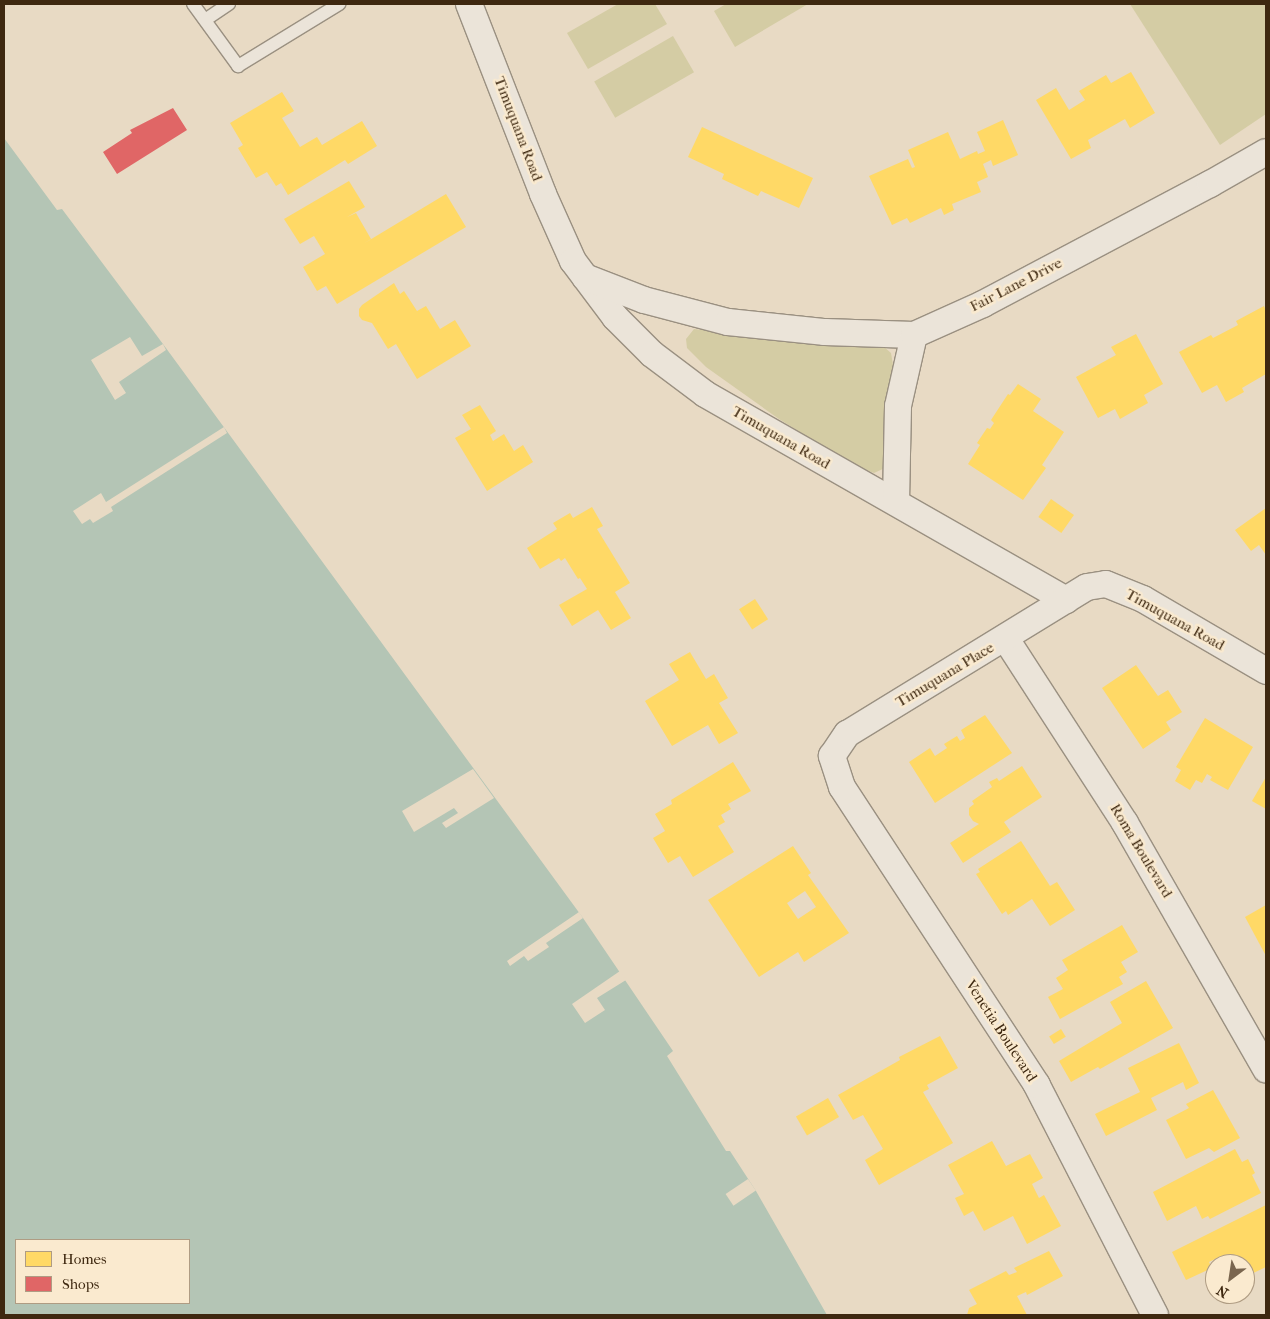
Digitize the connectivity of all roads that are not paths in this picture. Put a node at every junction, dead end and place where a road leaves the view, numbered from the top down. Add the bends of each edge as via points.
1 (193, 4) edge
2 (229, 4) edge
3 (339, 4) edge
4 (476, 7) edge
5 (205, 20) junction
6 (1266, 152) edge
7 (585, 277) junction
8 (914, 335) junction
9 (896, 502) junction
10 (1066, 600) junction
11 (1006, 639) junction
12 (1266, 671) edge
13 (832, 756) joint
14 (1266, 1069) edge
15 (1155, 1315) edge

1 - 5 lane
2 - 5 lane
3 - 5 lane via 238,66
4 - 7 street, Timuquana Road via 543,194 573,261
6 - 8 street, Fair Lane Drive via 983,304
7 - 8 street via 644,300 728,322 825,332
7 - 9 street, Timuquana Road via 615,317 652,354 704,394
8 - 9 street via 898,406
9 - 10 street, Timuquana Road
10 - 11 street, Timuquana Place
10 - 12 street, Timuquana Road via 1087,587 1106,584 1143,599
11 - 13 street, Timuquana Place via 847,734
11 - 14 street, Roma Boulevard via 1126,824
13 - 15 street, Venetia Boulevard via 842,787 1036,1085

